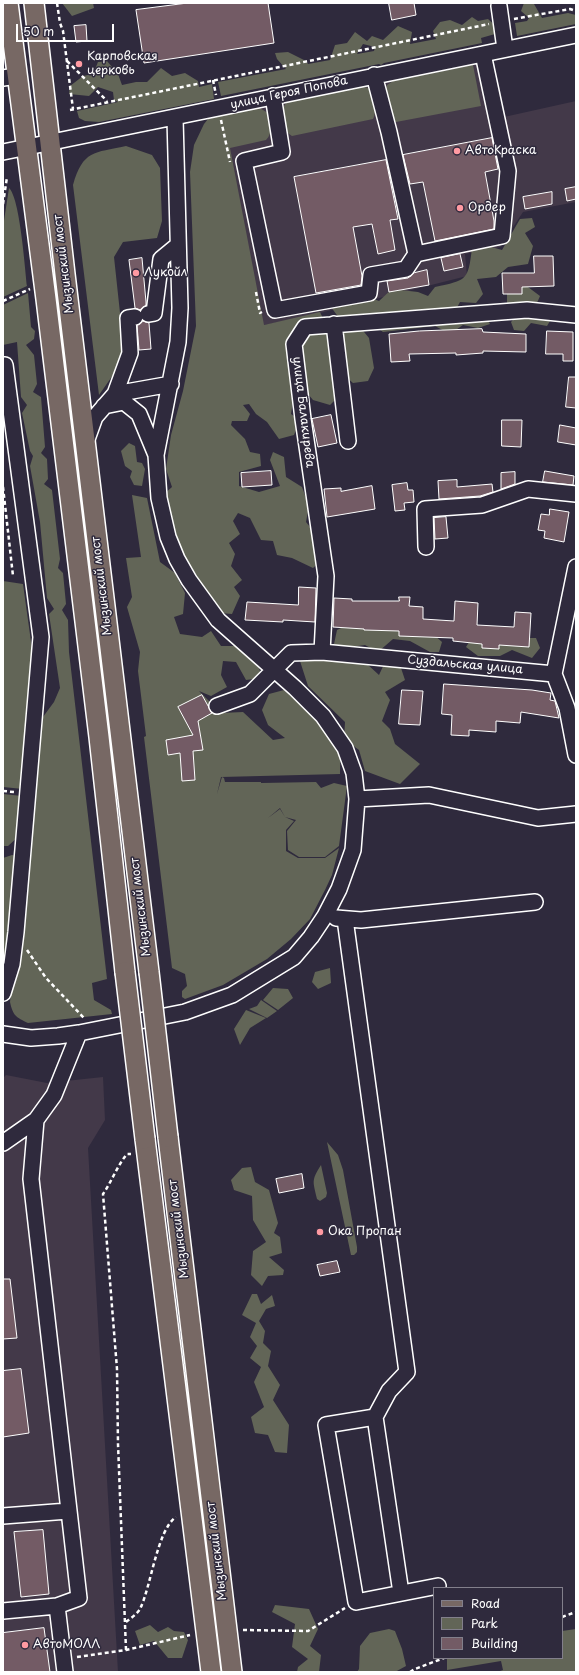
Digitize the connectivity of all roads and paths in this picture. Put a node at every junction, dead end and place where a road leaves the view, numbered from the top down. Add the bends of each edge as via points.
1 (8, 3) edge
2 (34, 3) edge
3 (57, 3) edge
4 (499, 6) dead end
5 (576, 11) edge
6 (501, 22) junction
7 (576, 35) edge
8 (505, 49) junction
9 (483, 54) junction
10 (67, 61) junction
11 (374, 75) junction
12 (10, 77) edge
13 (213, 80) junction
14 (273, 96) junction
15 (217, 98) dead end
16 (108, 102) junction
17 (175, 118) junction
18 (50, 143) junction
19 (26, 147) junction
20 (3, 152) edge
21 (7, 177) dead end
22 (3, 204) edge
23 (178, 245) junction
24 (416, 254) junction
25 (31, 288) dead end
26 (3, 301) edge
27 (576, 315) edge
28 (334, 324) junction
29 (5, 365) dead end
30 (171, 384) junction
31 (115, 394) junction
32 (104, 406) junction
33 (348, 441) dead end
34 (85, 443) junction
35 (156, 455) junction
36 (3, 487) edge
37 (576, 494) edge
38 (426, 547) dead end
39 (576, 567) edge
40 (13, 576) dead end
41 (322, 652) junction
42 (274, 671) junction
43 (554, 674) junction
44 (217, 706) dead end
45 (576, 754) edge
46 (357, 799) junction
47 (576, 814) edge
48 (535, 902) dead end
49 (326, 916) junction
50 (345, 920) junction
51 (16, 932) junction
52 (3, 993) edge
53 (96, 1030) junction
54 (79, 1033) junction
55 (3, 1034) edge
56 (36, 1120) junction
57 (3, 1143) edge
58 (146, 1146) junction
59 (375, 1417) junction
60 (190, 1506) junction
61 (68, 1511) junction
62 (3, 1516) edge
63 (438, 1586) dead end
64 (401, 1593) junction
65 (356, 1602) junction
66 (57, 1606) junction
67 (3, 1611) edge
68 (576, 1612) edge
69 (563, 1617) edge
70 (126, 1622) junction
71 (243, 1630) dead end
72 (190, 1635) dead end
73 (126, 1650) junction
74 (441, 1659) edge
75 (65, 1665) edge
76 (210, 1672) edge
77 (232, 1672) edge
78 (410, 1672) edge

1 - 12 main road, Мызинский мост
2 - 18 main road, Мызинский мост
3 - 10 path
4 - 6 street
5 - 6 path via 570,9
6 - 8 street
6 - 13 path
7 - 8 street, улица Героя Попова
8 - 9 street, улица Героя Попова
9 - 11 street, улица Героя Попова
9 - 24 street via 508,171 502,236
10 - 16 path
10 - 16 path via 71,109
11 - 14 street, улица Героя Попова
11 - 24 street
12 - 19 main road, Мызинский мост
13 - 15 path
13 - 16 path
14 - 17 street, улица Героя Попова
14 - 24 street via 282,152 244,161 275,310 369,293 371,275 406,269
17 - 18 street, улица Героя Попова
17 - 23 street
18 - 19 street, улица Героя Попова
18 - 34 main road, Мызинский мост
19 - 20 street, улица Героя Попова
19 - 58 main road, Мызинский мост, bridge via 99,737
21 - 22 path
23 - 30 street via 180,308 178,342
23 - 31 street via 161,258 154,313 128,318 130,353
25 - 26 path
27 - 28 street, улица Балакирева via 527,310
28 - 33 street
28 - 41 street, улица Балакирева via 305,327 294,344 326,576
29 - 51 street via 41,637
30 - 31 street
30 - 35 street
31 - 32 street
32 - 34 street via 95,417
32 - 35 street via 124,402 139,414
34 - 77 main road, Мызинский мост, bridge
35 - 42 street via 159,498 168,537 177,559 218,620
36 - 40 path
37 - 38 street via 528,489 482,505 425,509
39 - 43 street
41 - 42 street, Суздальская улица via 291,653
41 - 43 street, Суздальская улица
42 - 44 street, Суздальская улица via 250,694
42 - 46 street via 323,716 345,748 354,773
43 - 45 street via 567,708
46 - 47 street via 429,795 538,818
46 - 49 street via 353,850
48 - 50 street
49 - 50 street
49 - 53 street via 294,957 232,995 185,1012
50 - 59 street via 407,1372 389,1391
51 - 52 street via 12,964
51 - 53 path via 46,978
53 - 54 street
54 - 55 street via 31,1038
54 - 56 street via 54,1095
56 - 57 street
56 - 61 street via 31,1179
58 - 60 main road, Мызинский мост
58 - 70 path via 127,1154 103,1194 117,1369
59 - 64 street
59 - 65 street via 326,1425
60 - 70 path via 171,1520 161,1542 139,1610
60 - 76 main road, Мызинский мост
61 - 62 street
61 - 66 street via 79,1598
63 - 64 street
64 - 65 street
65 - 71 path via 308,1632
66 - 67 street
66 - 75 street
68 - 69 path
70 - 73 path
72 - 73 path
73 - 75 path
74 - 78 path

